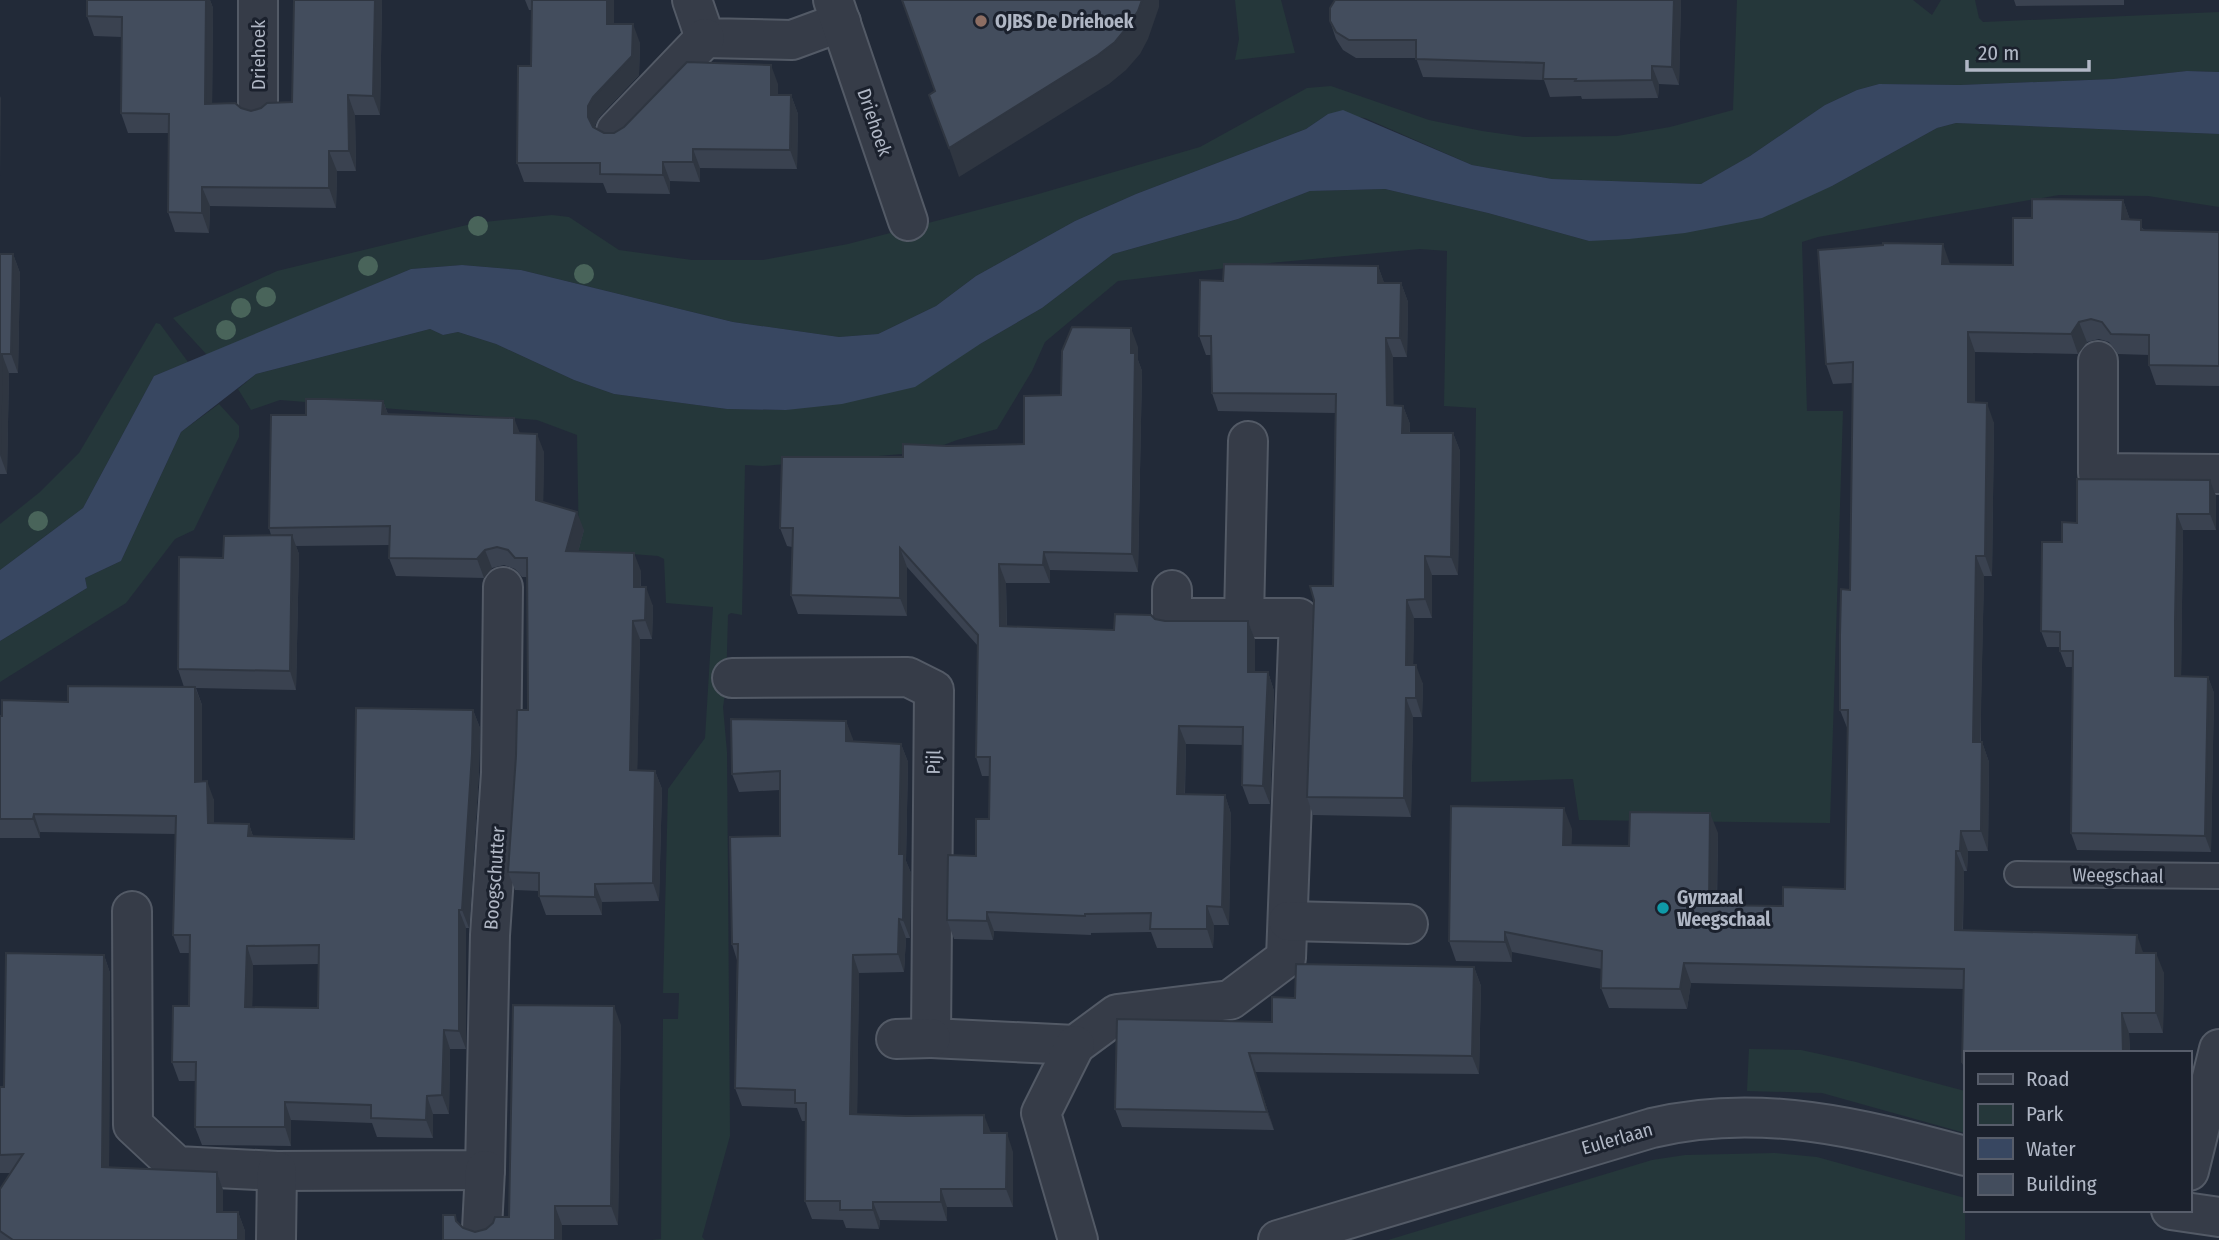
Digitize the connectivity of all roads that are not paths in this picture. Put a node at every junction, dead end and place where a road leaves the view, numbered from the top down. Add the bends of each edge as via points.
1 (258, 0) edge
2 (692, 0) edge
3 (837, 11) edge
4 (705, 38) junction
5 (258, 109) edge
6 (616, 131) edge
7 (908, 221) dead end
8 (2098, 361) dead end
9 (1248, 441) dead end
10 (2219, 474) edge
11 (503, 587) dead end
12 (1172, 590) dead end
13 (1244, 618) junction
14 (733, 678) dead end
15 (2017, 874) dead end
16 (2219, 876) edge
17 (132, 911) dead end
18 (1288, 921) junction
19 (1408, 924) dead end
20 (1075, 1045) junction
21 (2219, 1049) edge
22 (1964, 1156) edge
23 (2191, 1163) edge
24 (485, 1170) junction
25 (277, 1171) junction
26 (2183, 1212) edge
27 (2219, 1217) edge
28 (482, 1229) edge
29 (276, 1240) edge
30 (1078, 1240) edge
31 (1278, 1240) edge

1 - 5 street, Driehoek
2 - 4 street
3 - 4 street, Driehoek via 792,40
3 - 7 street, Driehoek
4 - 6 street
8 - 10 street via 2098,473
9 - 13 street
11 - 24 street, Boogschutter via 501,773 489,960
12 - 13 street via 1172,618
13 - 18 street via 1299,618
14 - 20 street, Pijl via 908,677 934,690 913,1039
15 - 16 lane, Weegschaal
17 - 25 street via 133,1125 177,1166
18 - 19 street
18 - 20 street via 1286,958 1230,1000 1117,1014
20 - 30 street via 1041,1113
21 - 23 street
22 - 31 street, Eulerlaan via 1865,1130 1773,1117 1683,1120
24 - 25 street
24 - 28 street, Boogschutter
25 - 29 street
26 - 27 street

